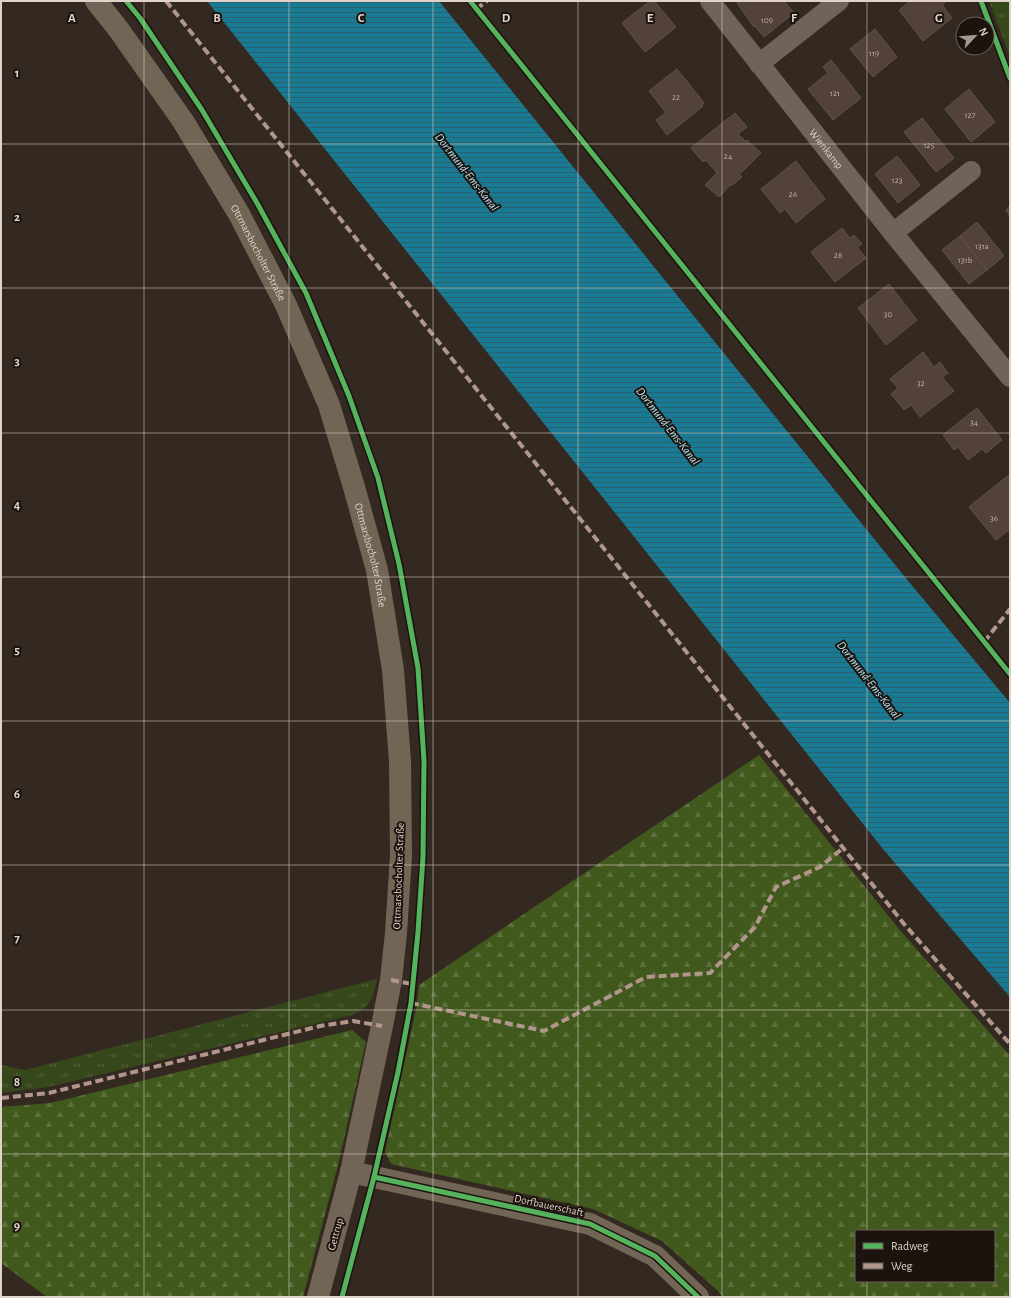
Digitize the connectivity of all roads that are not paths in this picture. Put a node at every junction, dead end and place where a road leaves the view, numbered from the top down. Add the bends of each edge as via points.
1 (96, 1) edge
2 (710, 1) edge
3 (839, 1) edge
4 (759, 64) junction
5 (971, 171) dead end
6 (893, 233) junction
7 (1010, 377) edge
8 (351, 1172) junction
9 (318, 1297) edge
10 (698, 1297) edge

1 - 8 main road, Ottmarsbocholter Straße via 120,30 183,121 239,214 286,305 329,405 377,570 393,670 400,762 401,856 391,980
2 - 4 street, Wienkamp
3 - 4 street
4 - 6 street, Wienkamp
5 - 6 street
6 - 7 street, Wienkamp
8 - 9 main road, Gettrup
8 - 10 main road, Dorfbauerschaft via 590,1224 655,1256

